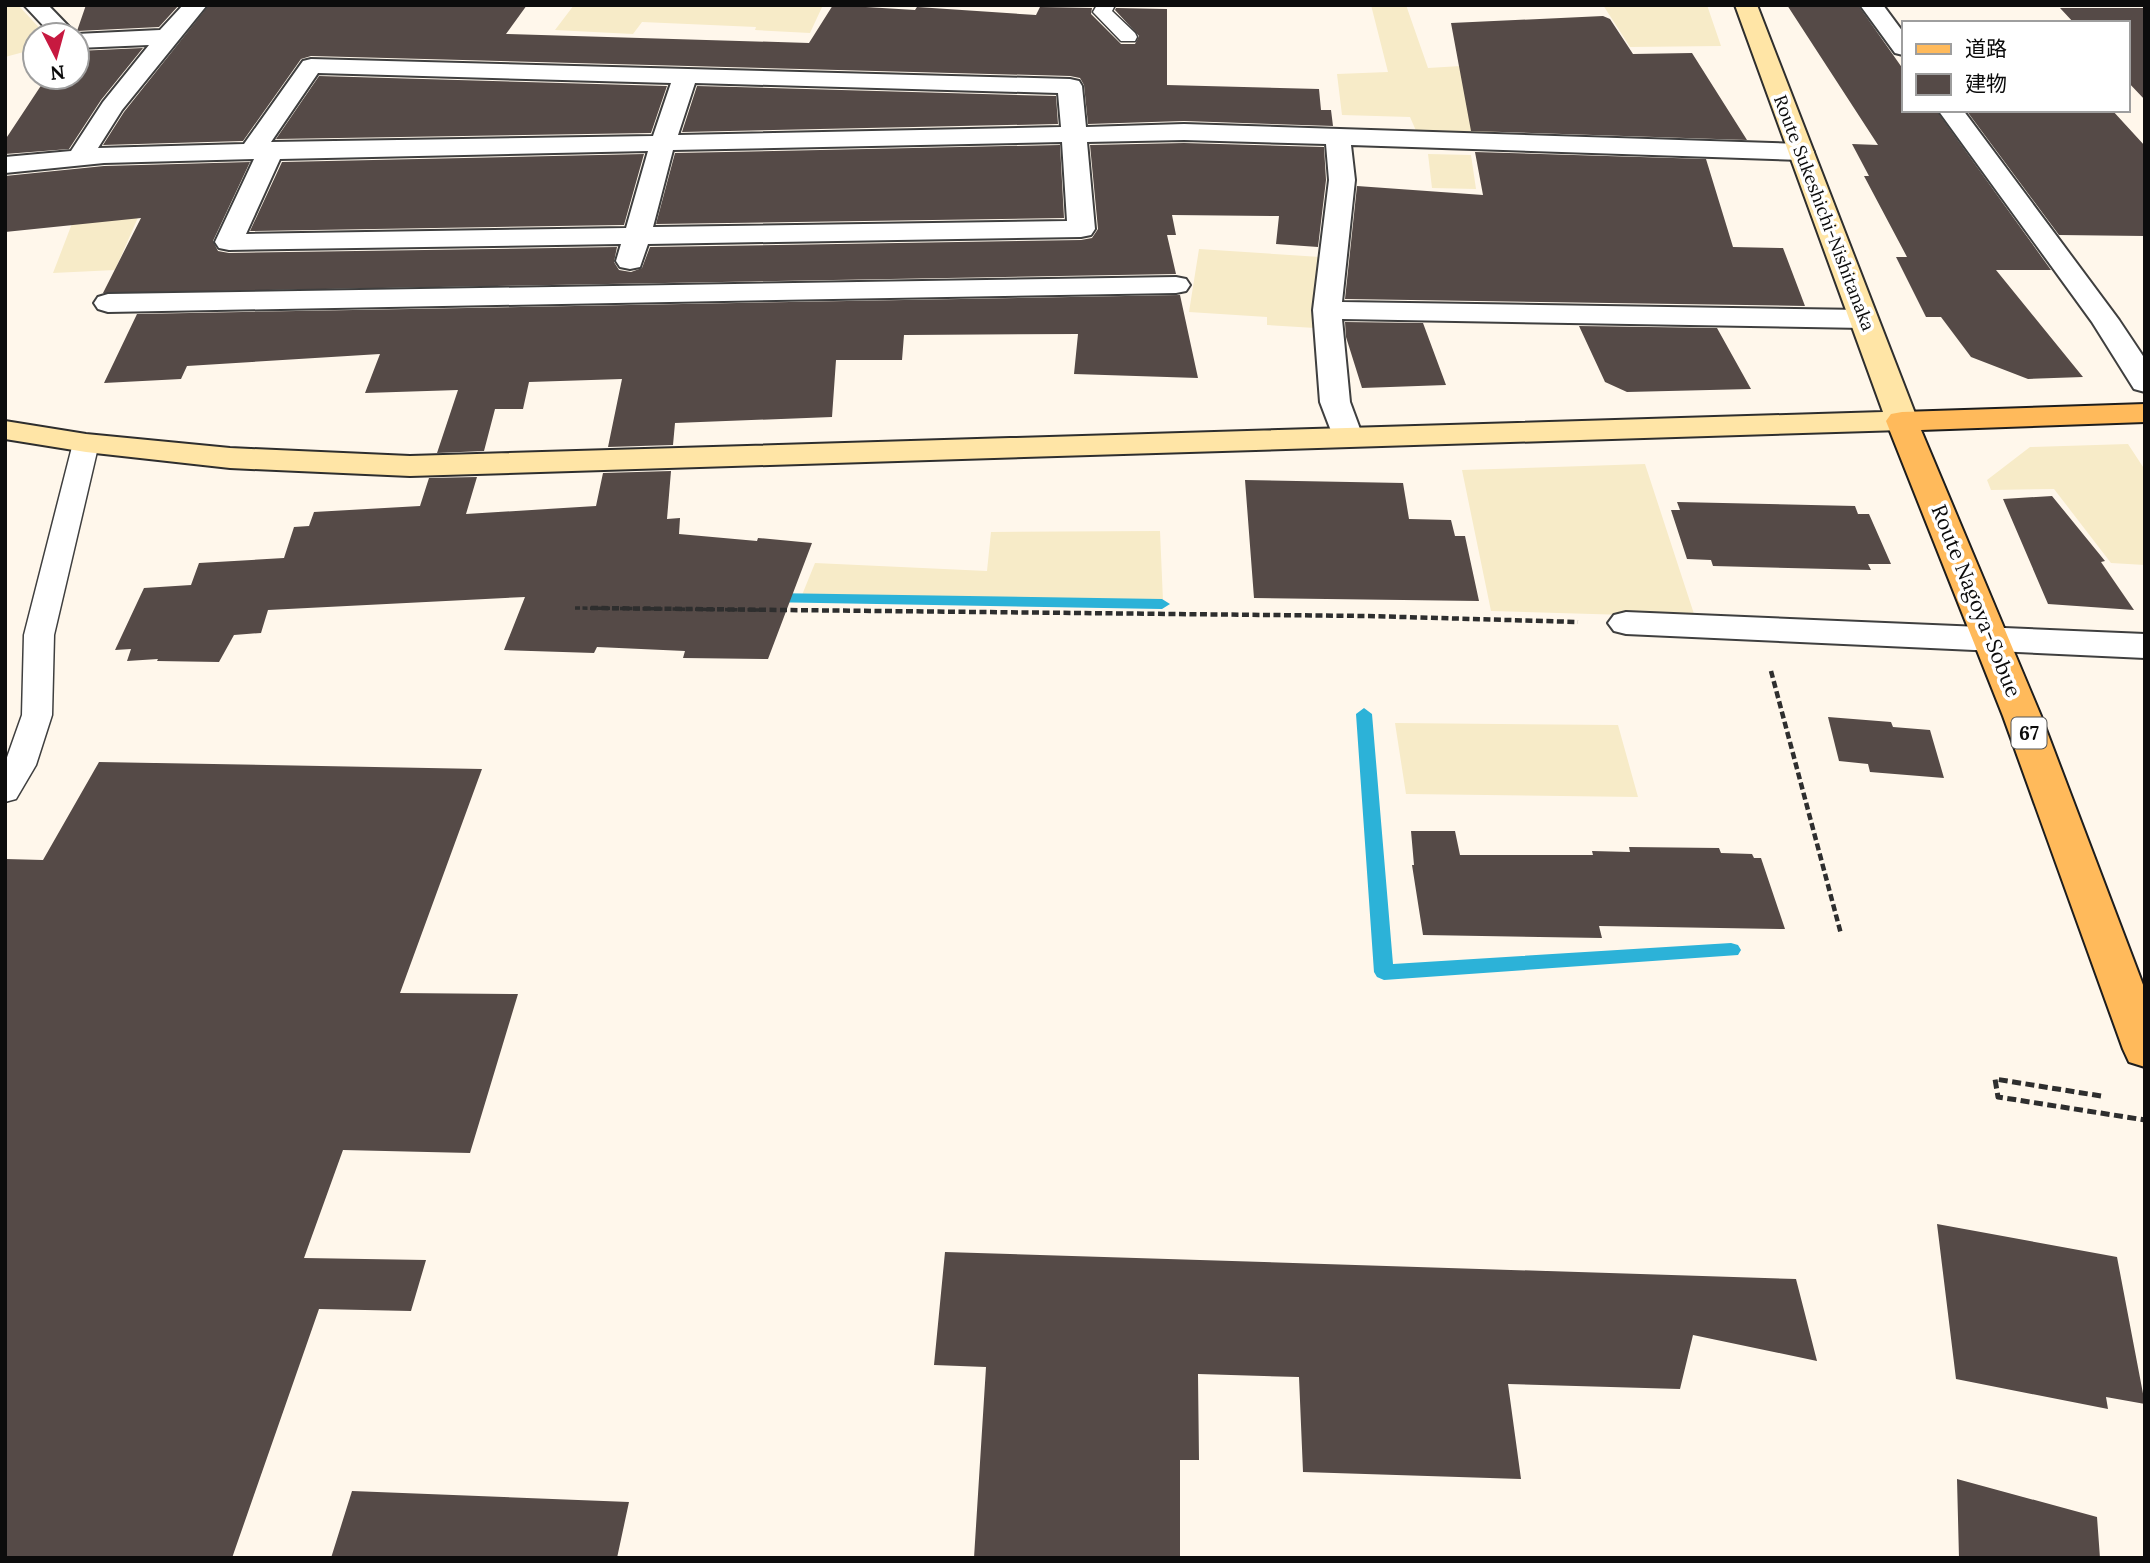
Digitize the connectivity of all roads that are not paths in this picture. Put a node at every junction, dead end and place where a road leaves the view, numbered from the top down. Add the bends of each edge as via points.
1 (35, 5) edge
2 (196, 5) edge
3 (1105, 5) edge
4 (1746, 5) edge
5 (1871, 5) edge
6 (51, 21) edge
7 (167, 37) junction
8 (1128, 37) dead end
9 (91, 40) edge
10 (1902, 47) edge
11 (685, 78) junction
12 (1951, 112) edge
13 (1073, 134) junction
14 (1338, 138) junction
15 (663, 142) junction
16 (261, 150) junction
17 (1801, 152) junction
18 (80, 155) junction
19 (5, 165) edge
20 (636, 237) junction
21 (1176, 285) dead end
22 (621, 293) junction
23 (108, 303) dead end
24 (1327, 310) junction
25 (1864, 319) junction
26 (2145, 383) edge
27 (2145, 413) edge
28 (1902, 421) junction
29 (5, 430) edge
30 (1347, 437) junction
31 (86, 443) junction
32 (1626, 623) road end
33 (1992, 640) junction
34 (2145, 646) edge
35 (5, 791) edge
36 (2145, 1049) edge

1 - 6 street
2 - 7 street
3 - 8 lane via 1102,12
4 - 17 street, Route Sukeshichi-Nishitanaka
5 - 10 street
7 - 9 street
7 - 18 street
11 - 13 street via 1070,86
11 - 15 street
11 - 16 street via 311,66
12 - 26 street via 2105,320
13 - 14 street via 1184,132
13 - 15 street
13 - 20 street via 1081,229
14 - 17 street
14 - 24 street via 1342,180
15 - 16 street
15 - 20 street
16 - 18 street
16 - 20 street via 229,242
17 - 25 street, Route Sukeshichi-Nishitanaka
18 - 19 street
20 - 22 street
21 - 22 street
22 - 23 street
24 - 25 street
24 - 30 street via 1335,402
25 - 28 street, Route Sukeshichi-Nishitanaka
27 - 28 main road
28 - 30 street
28 - 33 main road, Route Nagoya-Sobue / 67
29 - 31 street
30 - 31 street via 410,466 230,458
31 - 35 lane via 39,635 37,715 20,765
32 - 33 street
33 - 34 street
33 - 36 main road, Route Nagoya-Sobue / 67

